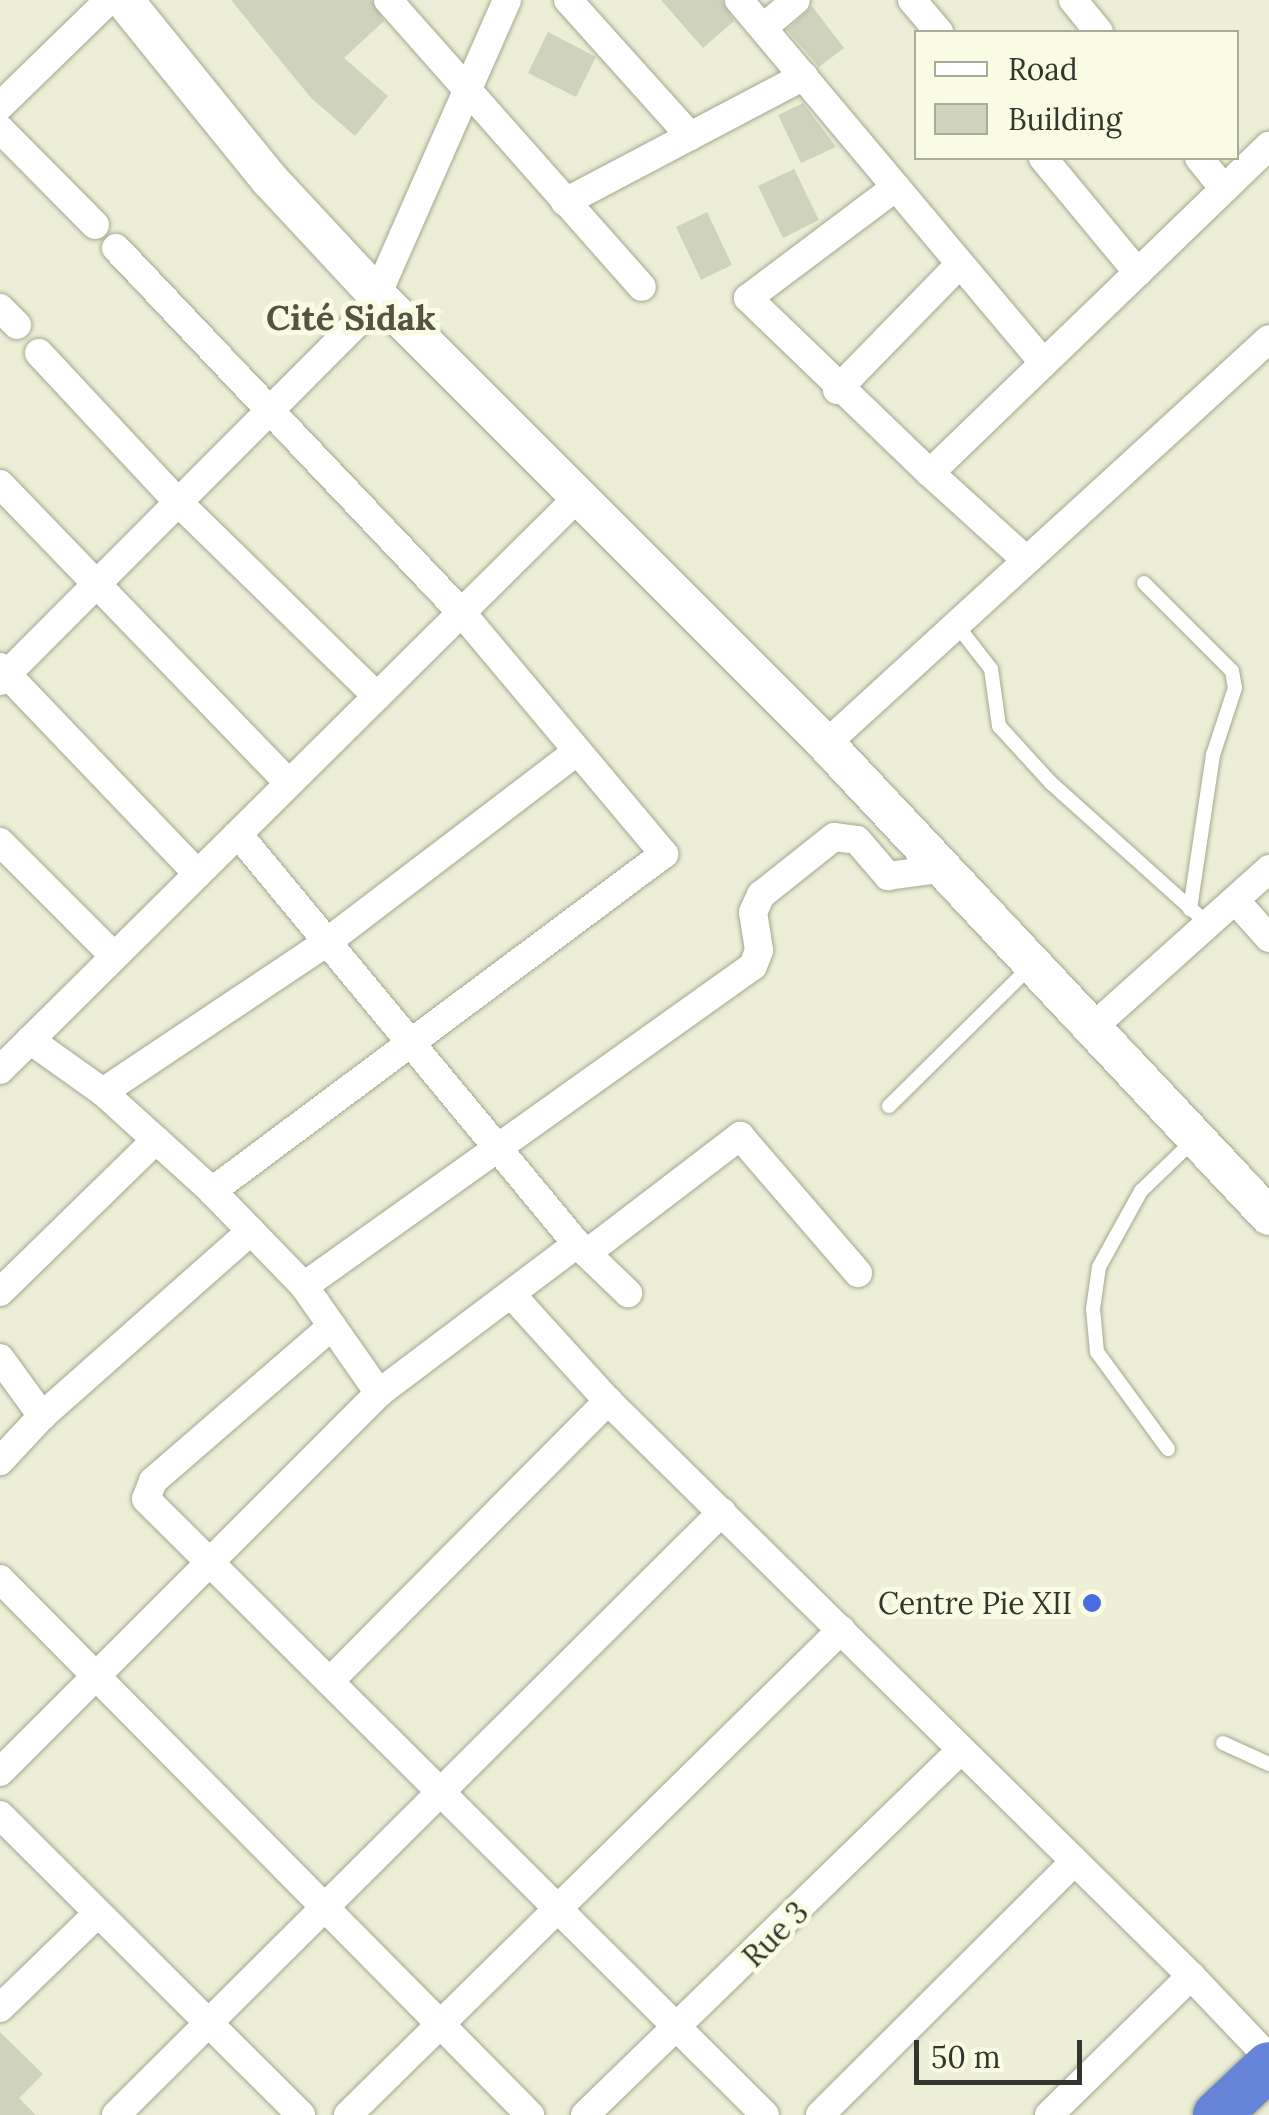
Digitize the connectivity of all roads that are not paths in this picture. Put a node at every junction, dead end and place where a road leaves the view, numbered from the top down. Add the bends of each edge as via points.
1 (108, 0) edge
2 (124, 0) edge
3 (388, 0) edge
4 (507, 0) edge
5 (568, 0) edge
6 (740, 0) edge
7 (796, 0) edge
8 (912, 0) edge
9 (762, 28) junction
10 (937, 30) edge
11 (804, 76) junction
12 (468, 90) junction
13 (0, 106) edge
14 (0, 130) edge
15 (690, 136) junction
16 (1269, 146) edge
17 (1045, 160) edge
18 (1201, 160) edge
19 (896, 186) junction
20 (1224, 188) junction
21 (566, 202) junction
22 (95, 225) dead end
23 (116, 248) dead end
24 (960, 264) junction
25 (1138, 272) junction
26 (642, 287) dead end
27 (379, 297) junction
28 (1269, 339) edge
29 (39, 353) dead end
30 (1044, 363) junction
31 (836, 390) junction
32 (270, 411) junction
33 (930, 473) junction
34 (0, 484) edge
35 (580, 495) junction
36 (178, 502) junction
37 (1024, 559) junction
38 (1144, 583) dead end
39 (96, 584) junction
40 (461, 612) junction
41 (956, 624) junction
42 (2, 674) edge
43 (377, 696) junction
44 (826, 744) junction
45 (575, 752) junction
46 (289, 783) junction
47 (238, 834) junction
48 (0, 842) edge
49 (938, 869) junction
50 (1269, 869) edge
51 (198, 874) junction
52 (1234, 900) junction
53 (1199, 916) junction
54 (1269, 938) edge
55 (327, 942) junction
56 (114, 956) junction
57 (1031, 966) junction
58 (1092, 1028) junction
59 (413, 1046) junction
60 (12, 1049) edge
61 (103, 1092) junction
62 (889, 1106) dead end
63 (1196, 1139) junction
64 (156, 1140) junction
65 (498, 1148) junction
66 (212, 1192) junction
67 (1269, 1216) edge
68 (251, 1232) junction
69 (582, 1248) junction
70 (858, 1274) dead end
71 (304, 1286) junction
72 (0, 1292) edge
73 (511, 1294) junction
74 (628, 1294) dead end
75 (332, 1326) junction
76 (0, 1358) edge
77 (379, 1393) junction
78 (608, 1401) junction
79 (42, 1416) junction
80 (1168, 1449) dead end
81 (0, 1461) edge
82 (722, 1512) junction
83 (210, 1562) junction
84 (0, 1579) edge
85 (841, 1630) junction
86 (96, 1676) junction
87 (330, 1681) junction
88 (1223, 1743) dead end
89 (961, 1750) junction
90 (1269, 1764) edge
91 (0, 1772) edge
92 (443, 1792) junction
93 (0, 1815) edge
94 (1074, 1862) junction
95 (328, 1909) junction
96 (562, 1909) junction
97 (98, 1912) junction
98 (1191, 1976) junction
99 (0, 2008) edge
100 (211, 2024) junction
101 (438, 2025) junction
102 (680, 2029) junction
103 (1269, 2058) edge
104 (1269, 2066) edge
105 (1269, 2101) edge
106 (116, 2115) edge
107 (302, 2115) edge
108 (348, 2115) edge
109 (530, 2115) edge
110 (585, 2115) edge
111 (765, 2115) edge
112 (820, 2115) edge
113 (1049, 2115) edge
114 (1217, 2115) edge
115 (1255, 2115) edge

1 - 13 street
2 - 27 street via 270,180
3 - 12 street
4 - 12 street
5 - 15 street
6 - 9 street
7 - 9 street
8 - 10 street
9 - 11 street
11 - 15 street
11 - 19 street
12 - 21 street
12 - 27 street
14 - 22 street
15 - 21 street
16 - 20 street
17 - 25 street
18 - 20 street
19 - 24 street
19 - 31 street via 748,298
20 - 25 street
21 - 26 street
23 - 32 street
24 - 30 street
24 - 31 street
25 - 30 street
27 - 32 street
27 - 35 street
28 - 37 street
29 - 36 street
30 - 33 street
31 - 33 street
32 - 36 street
32 - 40 street
33 - 37 street
34 - 39 street
35 - 40 street
35 - 44 street
36 - 39 street
36 - 43 street
37 - 41 street
38 - 53 lane via 1232,671 1236,688 1213,755
39 - 42 street
39 - 46 street
40 - 43 street
40 - 45 street
41 - 44 street
41 - 53 lane via 991,670 999,726 1051,784
42 - 51 street
43 - 46 street
44 - 49 street
45 - 55 street
45 - 59 street via 664,854
46 - 47 street
47 - 51 street
47 - 55 street
48 - 56 street
49 - 57 street
49 - 65 street via 888,876 856,840 834,837 761,895 753,912 753,966
50 - 52 street
51 - 56 street
52 - 53 street
52 - 54 street
53 - 58 street
55 - 59 street
55 - 61 street
56 - 60 street
57 - 58 street
57 - 62 lane
58 - 63 street
59 - 65 street
59 - 66 street
60 - 61 street
61 - 64 street
63 - 67 street
63 - 80 lane via 1141,1191 1099,1267 1093,1309 1097,1352
64 - 66 street
64 - 72 street
65 - 69 street
65 - 71 street
66 - 68 street
68 - 71 street
68 - 79 street
69 - 70 street via 740,1136
69 - 73 street
69 - 74 street
71 - 75 street
73 - 77 street
73 - 78 street
75 - 77 street
75 - 83 street via 146,1488 146,1499
76 - 79 street
77 - 83 street
78 - 82 street
78 - 87 street
79 - 81 street
82 - 85 street
82 - 92 street
83 - 86 street
83 - 87 street
84 - 86 street
85 - 89 street
85 - 96 street
86 - 91 street
86 - 95 street
87 - 92 street
88 - 90 lane
89 - 94 street
89 - 102 street, Rue 3
92 - 95 street
92 - 96 street
93 - 97 street
94 - 98 street
94 - 112 street
95 - 100 street
95 - 101 street
96 - 101 street
96 - 102 street
97 - 99 street
97 - 100 street
98 - 103 street
98 - 113 street
100 - 106 street
100 - 107 street
101 - 108 street
101 - 109 street
102 - 110 street, Rue 3
102 - 111 street
104 - 114 highway
105 - 115 highway

